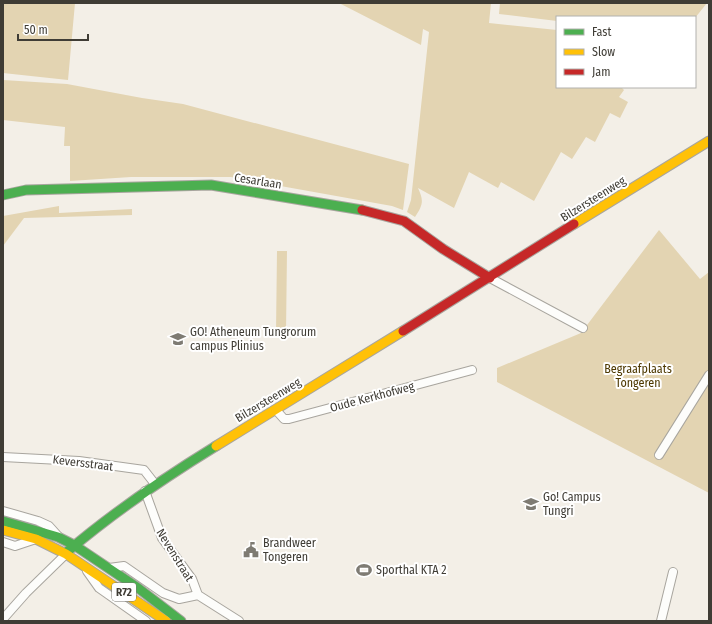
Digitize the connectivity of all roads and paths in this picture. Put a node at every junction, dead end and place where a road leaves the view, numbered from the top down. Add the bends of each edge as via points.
1 (709, 141) edge
2 (3, 195) edge
3 (490, 278) junction
4 (583, 328) dead end
5 (472, 370) dead end
6 (709, 375) edge
7 (276, 410) junction
8 (659, 455) dead end
9 (3, 457) edge
10 (155, 484) junction
11 (145, 491) junction
12 (3, 511) edge
13 (3, 521) edge
14 (3, 530) edge
15 (58, 537) junction
16 (36, 540) junction
17 (3, 542) edge
18 (74, 545) junction
19 (66, 554) junction
20 (82, 564) junction
21 (109, 568) junction
22 (673, 572) dead end
23 (198, 595) junction
24 (3, 619) edge
25 (237, 620) edge
26 (146, 621) edge
27 (166, 621) edge
28 (181, 621) edge
29 (660, 621) edge

1 - 3 main road, Bilzersteenweg
2 - 3 main road, Cesarlaan via 26,190 211,185 365,210 404,221
3 - 4 street
3 - 7 main road, Bilzersteenweg
5 - 7 street, Oude Kerkhofweg via 289,420 284,419
6 - 8 street
7 - 10 main road, Bilzersteenweg
9 - 10 street, Keversstraat via 79,461 144,470
10 - 11 main road, Bilzersteenweg
11 - 18 main road, Bilzersteenweg
11 - 23 street, Nevenstraat via 162,538 192,579
12 - 15 street via 49,526
13 - 15 main road, R72
14 - 16 main road, R72
15 - 18 main road, R72
16 - 17 street via 16,546
16 - 19 main road, R72
18 - 19 main road, Bilzersteenweg
18 - 21 main road, R72
19 - 20 main road, R72
19 - 24 street
20 - 26 street via 99,588
20 - 27 main road, R72
21 - 23 street via 124,566 163,593 179,600
21 - 28 main road, R72
22 - 29 street
23 - 25 street

